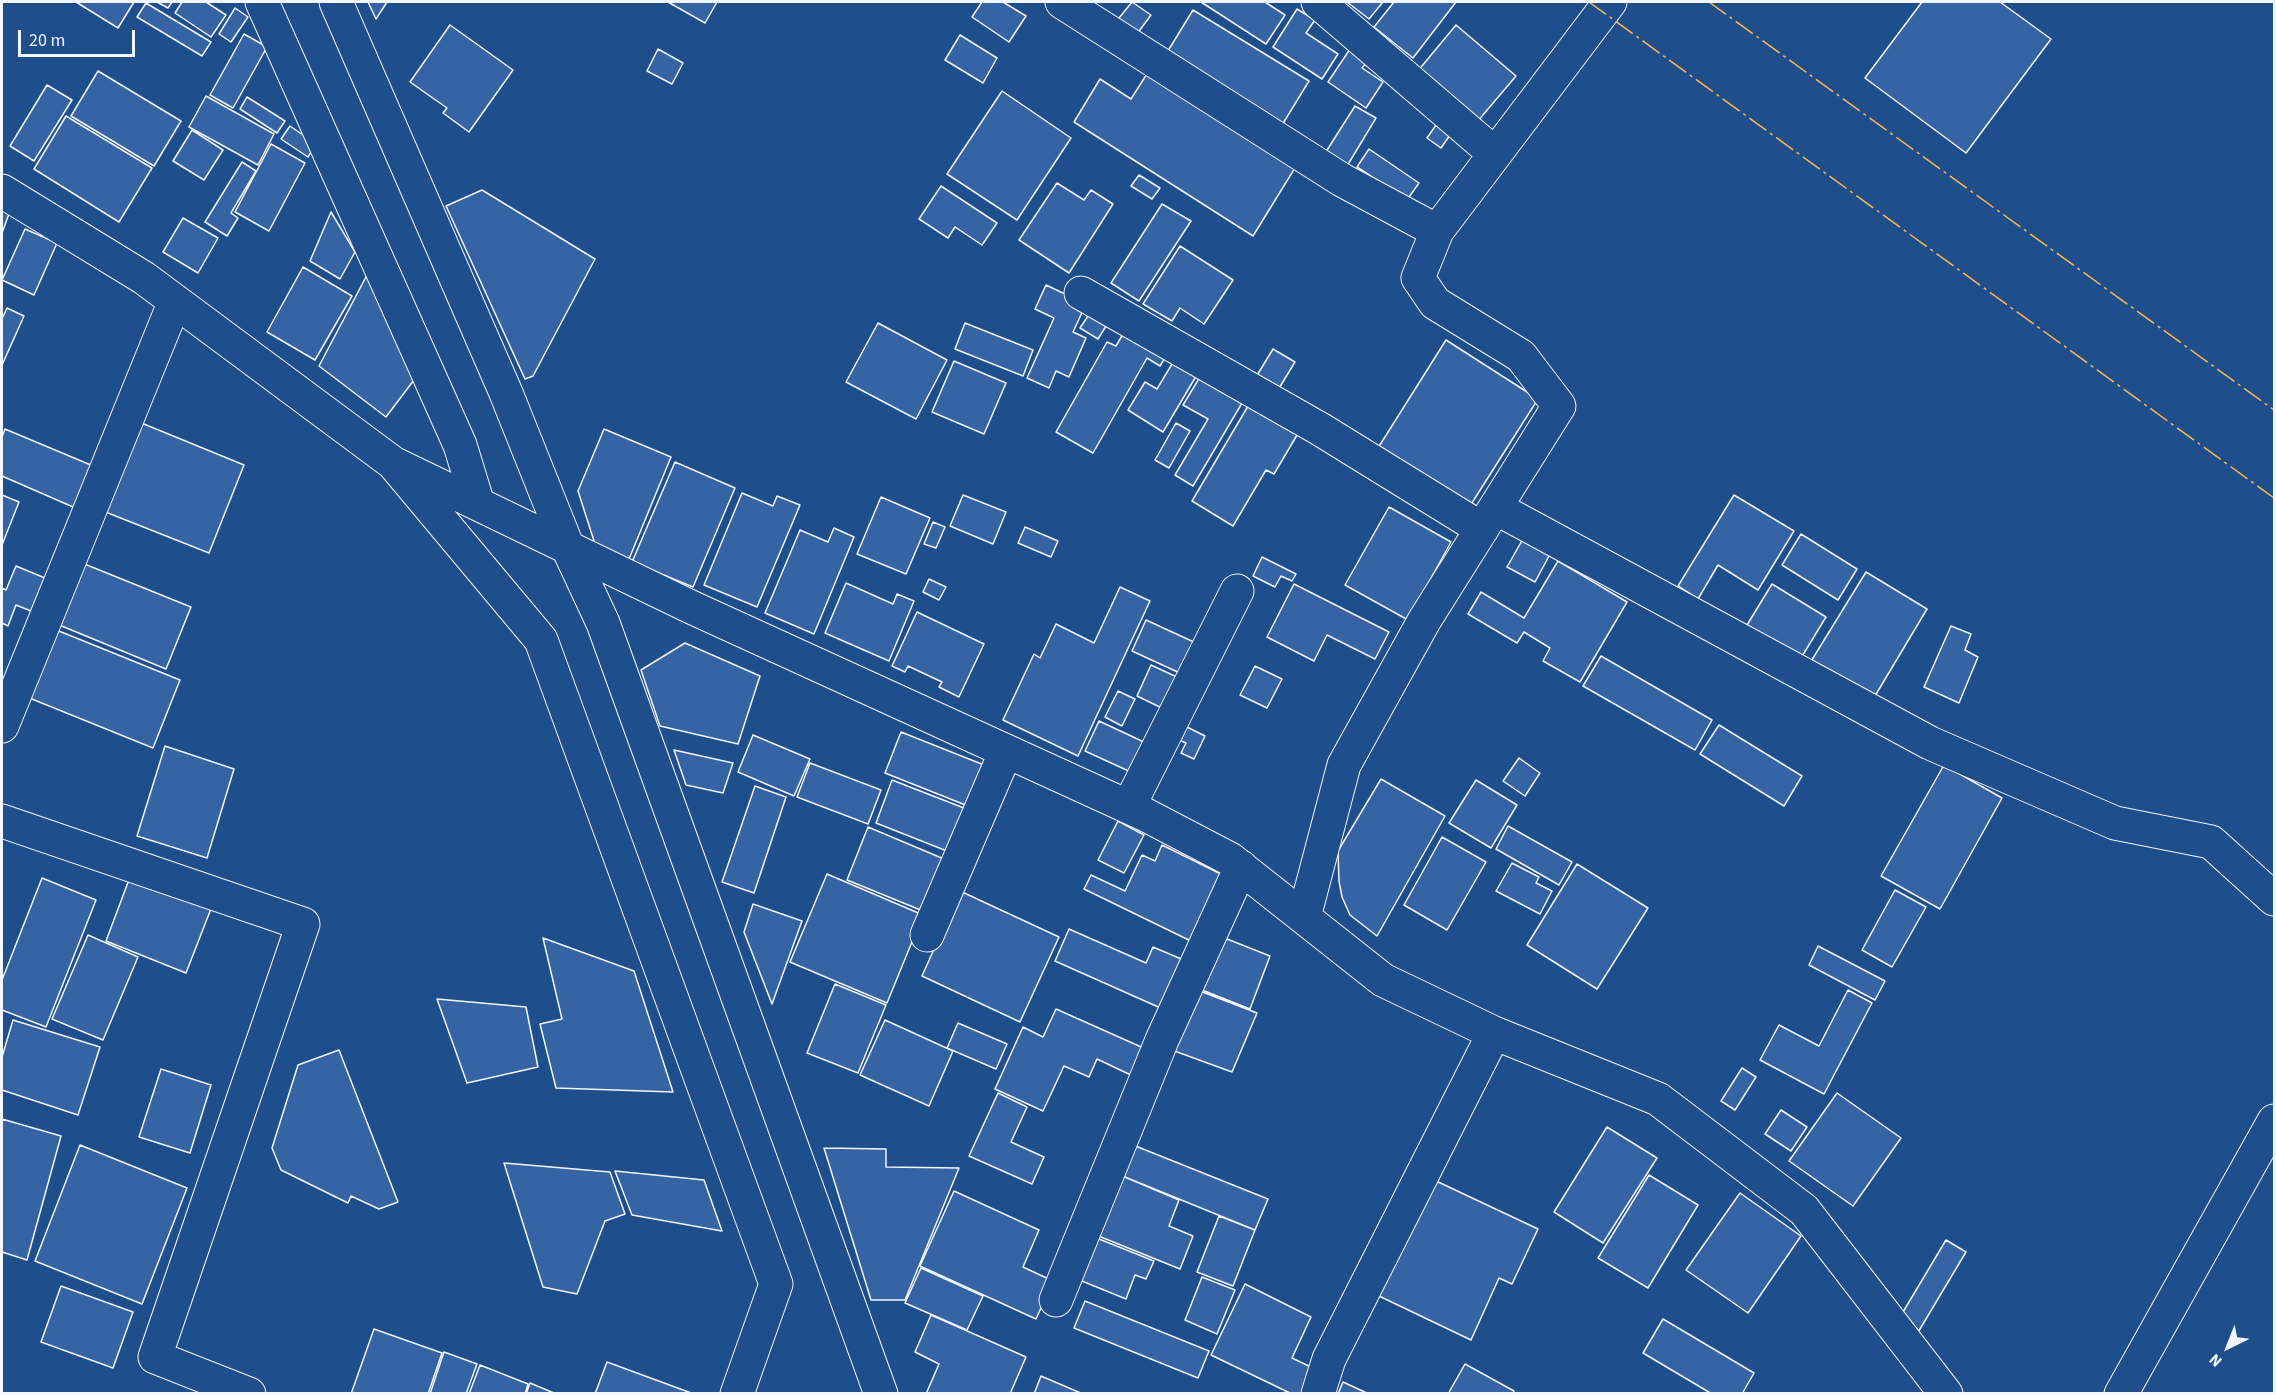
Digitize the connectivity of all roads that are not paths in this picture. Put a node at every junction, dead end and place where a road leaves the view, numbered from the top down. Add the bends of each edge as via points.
1 (262, 2) edge
2 (336, 2) edge
3 (1062, 2) edge
4 (1318, 2) edge
5 (1610, 2) edge
6 (1495, 154) junction
7 (2, 191) edge
8 (1437, 231) junction
9 (1081, 294) dead end
10 (175, 302) junction
11 (393, 463) junction
12 (478, 504) junction
13 (1489, 518) junction
14 (568, 548) junction
15 (1237, 591) dead end
16 (2, 726) edge
17 (1006, 751) junction
18 (1129, 806) junction
19 (2, 821) edge
20 (1241, 867) junction
21 (2274, 899) edge
22 (1304, 917) junction
23 (927, 935) dead end
24 (1494, 1033) junction
25 (2274, 1121) edge
26 (1056, 1300) dead end
27 (249, 1394) edge
28 (737, 1394) edge
29 (882, 1394) edge
30 (1318, 1394) edge
31 (1946, 1394) edge
32 (2121, 1394) edge

1 - 12 street via 460,445
2 - 14 street via 506,393
3 - 8 street via 1342,180
4 - 6 street
5 - 6 street
6 - 8 street
7 - 10 street via 144,278
8 - 13 street via 1418,278 1435,303 1521,356 1559,406
9 - 13 street via 1320,429
10 - 11 street
10 - 16 street
11 - 12 street
11 - 28 street via 541,640 776,1284
12 - 14 street
13 - 21 street via 1930,743 2115,823 2211,842
13 - 22 street via 1424,621 1344,765
14 - 17 street
14 - 29 street via 603,623
15 - 18 street
17 - 18 street
17 - 23 street
18 - 20 street
19 - 27 street via 303,924 154,1357
20 - 22 street
20 - 26 street via 1162,1040
22 - 24 street via 1383,980
24 - 30 street via 1329,1359
24 - 31 street via 1658,1099 1804,1210
25 - 32 street

